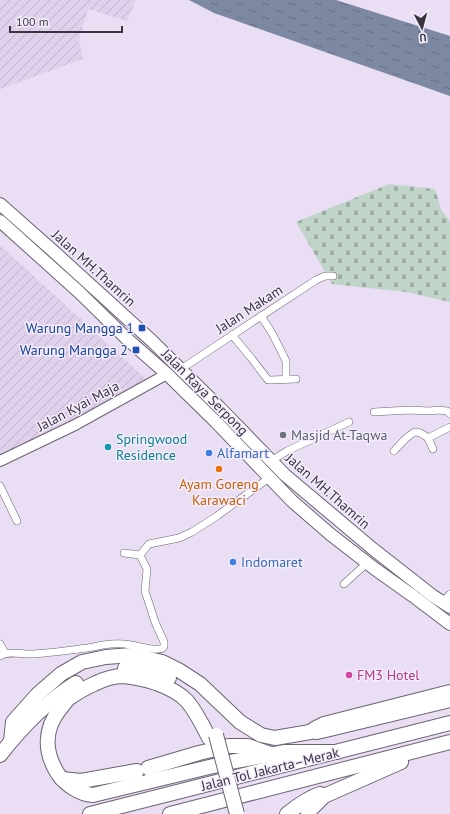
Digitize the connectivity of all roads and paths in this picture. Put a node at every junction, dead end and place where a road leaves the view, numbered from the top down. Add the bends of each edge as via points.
1 (0, 204) edge
2 (0, 221) edge
3 (333, 276) dead end
4 (89, 283) junction
5 (79, 292) junction
6 (262, 316) junction
7 (232, 335) junction
8 (181, 369) junction
9 (167, 374) junction
10 (286, 379) junction
11 (296, 379) dead end
12 (374, 412) dead end
13 (449, 412) edge
14 (349, 422) dead end
15 (450, 427) edge
16 (247, 436) junction
17 (428, 438) junction
18 (238, 445) junction
19 (433, 449) dead end
20 (394, 451) dead end
21 (0, 461) edge
22 (271, 461) junction
23 (269, 478) junction
24 (0, 486) edge
25 (17, 521) dead end
26 (124, 553) dead end
27 (140, 555) junction
28 (367, 563) junction
29 (344, 584) dead end
30 (444, 600) edge
31 (450, 624) edge
32 (0, 644) edge
33 (3, 655) edge
34 (450, 692) edge
35 (450, 701) edge
36 (450, 723) edge
37 (310, 732) junction
38 (212, 737) junction
39 (11, 741) junction
40 (450, 742) edge
41 (436, 746) junction
42 (337, 752) junction
43 (272, 754) junction
44 (0, 755) edge
45 (62, 779) junction
46 (342, 788) junction
47 (90, 814) edge
48 (170, 814) edge
49 (228, 814) edge
50 (237, 814) edge
51 (287, 814) edge
52 (308, 814) edge

1 - 4 main road, Jalan MH.Thamrin
2 - 5 main road, Jalan Raya Serpong
3 - 6 street, Jalan Makam via 316,280
4 - 5 main road
4 - 8 main road, Jalan MH.Thamrin
5 - 9 main road, Jalan Raya Serpong
6 - 7 street, Jalan Makam
6 - 10 street via 286,361
7 - 8 street, Jalan Makam
7 - 10 street via 266,379
8 - 16 main road, Jalan MH.Thamrin
9 - 18 main road, Jalan Raya Serpong
9 - 21 main road, Jalan Kyai Maja via 75,425
10 - 11 street
12 - 13 street
14 - 22 street
15 - 17 street
16 - 18 main road
16 - 22 main road, Jalan MH.Thamrin
17 - 19 street
17 - 20 street via 417,432 405,439
18 - 23 main road, Jalan Raya Serpong
22 - 30 main road, Jalan MH.Thamrin via 285,476 373,549
23 - 27 street via 192,532 179,538 149,544
23 - 28 main road, Jalan Raya Serpong via 330,534
24 - 25 street
26 - 27 street
27 - 33 street via 147,569 145,591 164,642 163,648 158,650 129,644 108,644
28 - 29 street
28 - 31 main road, Jalan Raya Serpong
32 - 33 street
34 - 37 highway via 324,724
35 - 37 main road via 326,731
36 - 42 highway, Jalan Tol Jakarta–Merak
37 - 39 highway via 275,738 261,735 240,722 200,684 180,671 162,662 132,655 82,662 61,674 38,694 13,722
38 - 39 highway via 207,714 193,694 171,679 149,670 121,668 99,672 61,692
38 - 45 highway via 186,700 168,687 150,680 123,676 102,680 83,688 67,700 49,729 48,749
38 - 49 highway
38 - 50 highway, bridge
39 - 44 highway
40 - 41 highway, Jalan Tol Jakarta–Merak
41 - 46 highway
41 - 48 highway, Jalan Tol Jakarta–Merak
42 - 43 highway
42 - 47 highway, Jalan Tol Jakarta–Merak
43 - 45 highway via 248,746 228,746 143,770 80,782
43 - 45 highway via 93,795 80,792
46 - 51 highway via 314,796
46 - 52 highway via 324,796

